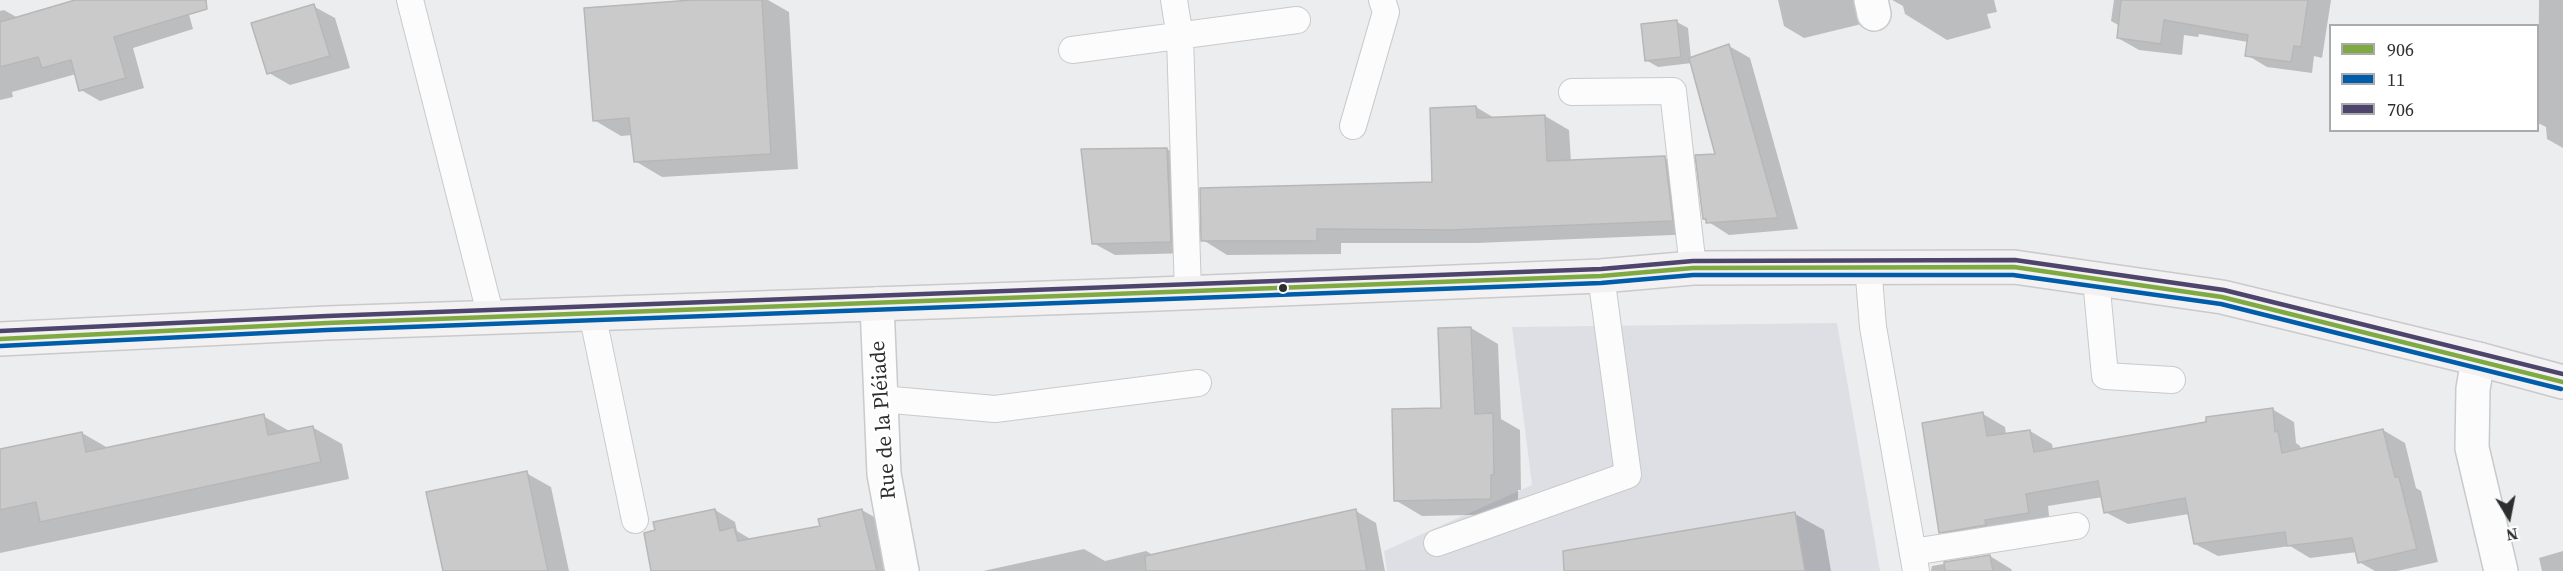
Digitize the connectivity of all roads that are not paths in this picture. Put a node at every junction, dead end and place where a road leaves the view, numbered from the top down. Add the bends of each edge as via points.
1 (410, 0) edge
2 (1174, 0) edge
3 (1382, 0) edge
4 (1297, 20) dead end
5 (1180, 37) junction
6 (1072, 50) dead end
7 (1572, 92) dead end
8 (1353, 126) dead end
9 (1868, 266) junction
10 (1693, 268) junction
11 (1601, 276) junction
12 (2096, 279) junction
13 (1188, 293) junction
14 (877, 304) junction
15 (592, 313) junction
16 (491, 317) junction
17 (0, 339) edge
18 (2478, 358) junction
19 (2172, 380) dead end
20 (2563, 382) edge
21 (1198, 383) dead end
22 (881, 399) junction
23 (635, 520) dead end
24 (2076, 526) dead end
25 (1437, 543) dead end
26 (1915, 561) edge
27 (902, 571) edge
28 (2501, 571) edge

1 - 16 lane
2 - 5 lane
3 - 8 lane via 1386,12
4 - 5 lane
5 - 6 lane
5 - 13 lane
7 - 10 lane via 1673,91
9 - 10 main road
9 - 12 main road via 2014,267
9 - 26 lane via 1873,327
10 - 11 main road
11 - 13 main road
11 - 25 lane via 1628,476
12 - 18 main road via 2222,297
12 - 19 lane via 2105,376
13 - 14 main road
14 - 15 main road
14 - 22 street, Rue de la Pléiade
15 - 16 main road
15 - 23 lane
16 - 17 main road
18 - 20 main road
18 - 28 street via 2472,448
21 - 22 lane via 995,409
22 - 27 street, Rue de la Pléiade via 884,474
24 - 26 lane

